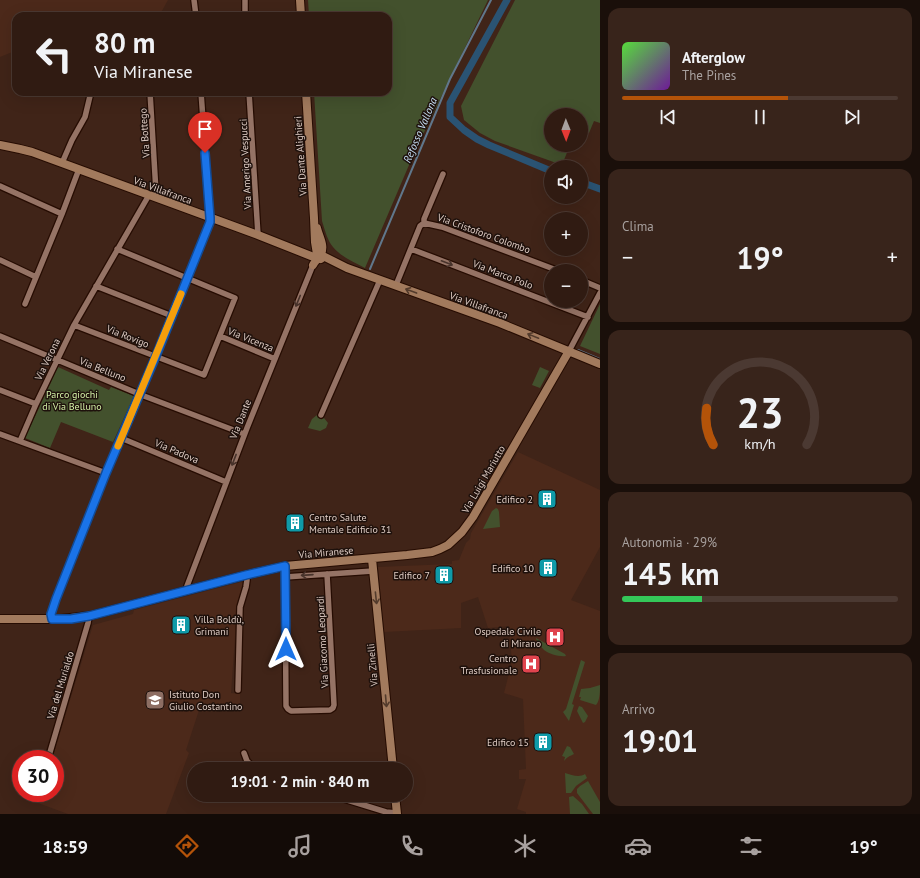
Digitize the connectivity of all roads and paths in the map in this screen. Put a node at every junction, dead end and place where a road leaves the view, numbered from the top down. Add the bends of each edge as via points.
1 (194, 0) edge
2 (244, 0) edge
3 (300, 0) edge
4 (196, 12) edge
5 (245, 12) edge
6 (301, 12) edge
7 (90, 96) dead end
8 (150, 96) edge
9 (201, 96) edge
10 (249, 96) edge
11 (306, 96) edge
12 (0, 145) edge
13 (62, 163) junction
14 (79, 169) junction
15 (443, 174) dead end
16 (0, 186) edge
17 (152, 196) junction
18 (62, 214) junction
19 (210, 218) junction
20 (314, 218) junction
21 (424, 223) junction
22 (258, 235) junction
23 (322, 241) junction
24 (117, 249) junction
25 (411, 249) junction
26 (318, 257) junction
27 (0, 260) edge
28 (313, 265) joint
29 (544, 265) edge
30 (347, 268) junction
31 (36, 277) junction
32 (187, 278) junction
33 (380, 280) junction
34 (588, 283) edge
35 (96, 286) junction
36 (396, 286) junction
37 (600, 288) edge
38 (600, 293) edge
39 (25, 304) dead end
40 (172, 316) junction
41 (588, 317) junction
42 (74, 324) junction
43 (0, 336) edge
44 (220, 336) junction
45 (569, 351) junction
46 (156, 356) junction
47 (275, 359) junction
48 (56, 360) junction
49 (600, 364) edge
50 (0, 390) edge
51 (140, 394) junction
52 (36, 404) junction
53 (321, 415) dead end
54 (0, 434) edge
55 (244, 434) junction
56 (121, 438) junction
57 (20, 441) junction
58 (106, 473) junction
59 (226, 482) junction
60 (372, 559) junction
61 (285, 566) junction
62 (373, 571) junction
63 (327, 574) junction
64 (246, 575) junction
65 (285, 577) junction
66 (188, 590) junction
67 (89, 616) junction
68 (0, 619) edge
69 (52, 619) junction
70 (238, 690) dead end
71 (51, 750) edge
72 (244, 753) dead end
73 (247, 762) edge
74 (392, 762) edge
75 (354, 802) edge
76 (396, 802) edge
77 (397, 813) edge

1 - 4 street
2 - 5 street
3 - 6 main road
7 - 13 street via 85,117
8 - 17 street, Via Bottego via 156,192
9 - 19 street
10 - 22 street, Via Amerigo Vespucci
11 - 20 main road, Via Dante Alighieri
12 - 13 main road, Via Villafranca via 20,148
13 - 14 main road, Via Villafranca
14 - 17 main road, Via Villafranca
14 - 18 street
15 - 21 street
16 - 18 street
17 - 19 main road, Via Villafranca
17 - 24 street, Via Verona
18 - 31 street
19 - 22 main road, Via Villafranca
19 - 32 street
20 - 23 main road, Via Dante Alighieri
20 - 26 main road, Via Dante Alighieri
21 - 25 street via 420,226
21 - 29 street, Via Cristoforo Colombo via 442,227
22 - 26 main road, Via Villafranca
23 - 26 main road via 323,246
23 - 30 main road, Via Villafranca via 333,256
24 - 32 street, Via Vicenza
24 - 35 street, Via Verona
25 - 36 street
25 -> 41 street, Via Marco Polo
26 - 28 main road, Via Dante
26 - 30 main road, Via Villafranca via 332,265
27 - 31 street
28 -> 47 street, Via Dante
30 - 33 main road, Via Villafranca
31 - 39 street
32 - 40 street
32 - 44 street, Via Vicenza via 235,298
33 - 36 main road, Via Villafranca
33 - 53 street
34 - 37 street
35 - 40 street
35 - 42 street, Via Verona
45 -> 36 main road, Via Villafranca
38 - 41 street
40 - 46 street
41 - 45 street
42 - 46 street, Via Rovigo
42 - 48 street, Via Verona
43 - 48 street, Via Belluno
44 - 46 street, Via Rovigo via 204,375
44 - 47 street, Via Vicenza
45 - 49 main road, Via Villafranca
45 - 60 main road, Via Luigi Mariutto via 473,517 457,538 432,552
46 - 51 street
47 - 55 street, Via Dante
48 - 51 street, Via Belluno
48 - 52 street, Via Verona
50 - 52 street
51 - 55 street, Via Belluno
51 - 56 street
52 - 57 street, Via Verona
54 - 57 street
55 -> 59 street, Via Dante
56 - 58 street
56 - 59 street, Via Padova
57 - 58 street
58 - 69 street via 56,599
59 - 66 street, Via Dante via 187,586
60 - 61 main road, Via Miranese
60 - 62 main road, Via Zinelli
61 - 64 main road, Via Miranese
61 - 65 street
62 - 63 street
62 -> 74 main road, Via Zinelli
63 -> 65 street
63 - 65 street, Via Giacomo Leopardi via 334,705 330,710 292,711 286,706
64 - 66 main road, Via Miranese
64 - 70 street via 246,587 240,607
66 - 67 main road, Via Miranese
67 - 69 main road, Via Miranese
67 - 71 street, Via del Murialdo
68 - 69 main road, Via Miranese
72 - 73 street
75 - 77 street
76 - 77 main road

